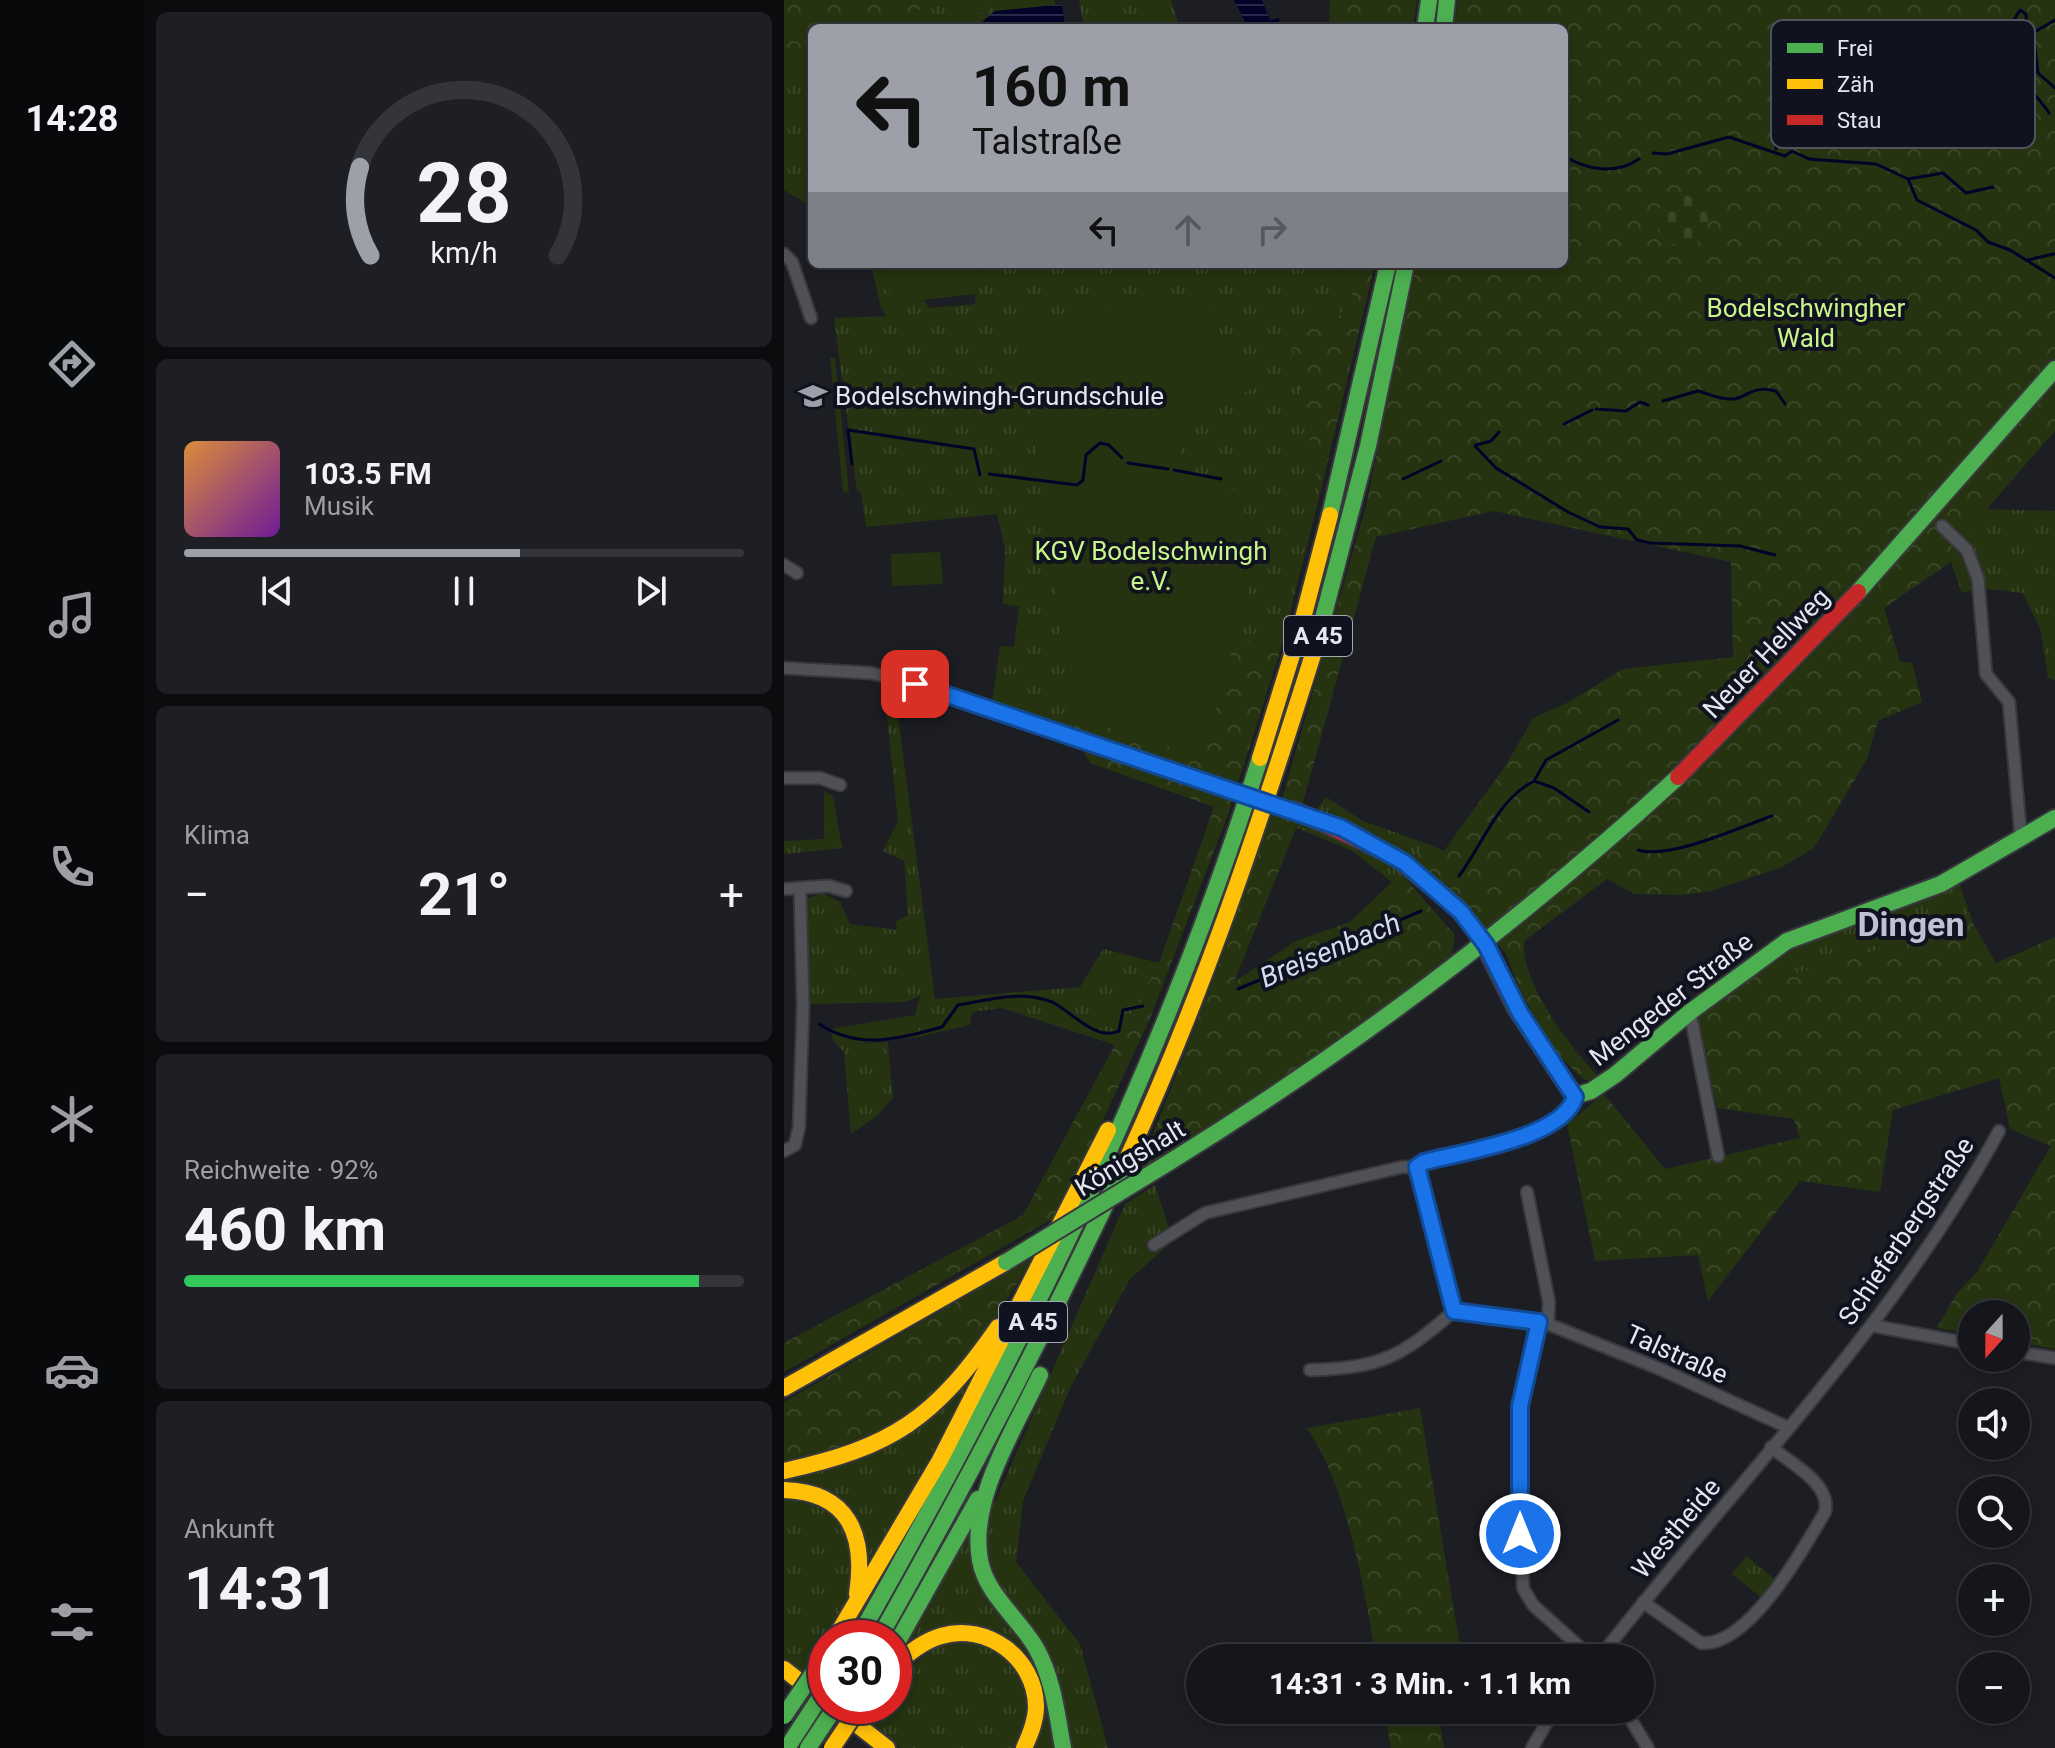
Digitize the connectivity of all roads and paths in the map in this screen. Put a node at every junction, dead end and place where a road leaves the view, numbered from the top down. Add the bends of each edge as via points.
1 (1429, 0) edge
2 (1447, 0) edge
3 (1426, 24) edge
4 (1444, 24) edge
5 (784, 254) edge
6 (1387, 268) edge
7 (1405, 268) edge
8 (811, 318) dead end
9 (2055, 369) edge
10 (1942, 526) dead end
11 (784, 565) edge
12 (797, 573) dead end
13 (784, 668) edge
14 (784, 778) edge
15 (840, 785) dead end
16 (1294, 810) joint
17 (2055, 818) edge
18 (2021, 838) junction
19 (800, 888) junction
20 (784, 889) edge
21 (846, 891) dead end
22 (1486, 945) junction
23 (1178, 991) junction
24 (1690, 1012) junction
25 (1575, 1097) junction
26 (1999, 1131) dead end
27 (784, 1151) edge
28 (1718, 1156) dead end
29 (1417, 1167) junction
30 (1527, 1192) dead end
31 (1108, 1208) junction
32 (1154, 1245) dead end
33 (1042, 1264) junction
34 (1454, 1311) junction
35 (1543, 1323) junction
36 (1874, 1326) junction
37 (1958, 1341) edge
38 (2030, 1354) edge
39 (2055, 1358) edge
40 (1310, 1370) dead end
41 (784, 1388) edge
42 (1019, 1422) junction
43 (1787, 1427) junction
44 (1771, 1447) junction
45 (784, 1471) edge
46 (784, 1490) edge
47 (1643, 1602) junction
48 (844, 1620) edge
49 (846, 1620) edge
50 (868, 1620) edge
51 (889, 1620) edge
52 (909, 1620) edge
53 (1576, 1644) edge
54 (1610, 1644) edge
55 (912, 1650) edge
56 (784, 1669) edge
57 (808, 1680) edge
58 (808, 1687) edge
59 (784, 1716) edge
60 (808, 1716) edge
61 (823, 1724) edge
62 (848, 1724) edge
63 (857, 1724) edge
64 (1546, 1724) edge
65 (1633, 1724) edge
66 (784, 1737) edge
67 (787, 1748) edge
68 (799, 1748) edge
69 (808, 1748) edge
70 (832, 1748) edge
71 (887, 1748) edge
72 (1024, 1748) edge
73 (1063, 1748) edge
74 (1532, 1748) edge
75 (1648, 1748) edge

1 - 3 main road
2 - 4 main road
5 - 8 street via 791,260
6 - 23 main road, A 45 via 1310,600 1270,733
7 - 31 main road, A 45 via 1345,538 1291,726 1196,998
9 - 22 main road, Neuer Hellweg via 1746,711
10 - 18 street via 1967,550 1978,579 1986,674 2008,699
11 - 12 street
13 - 16 street, bridge via 871,673 915,684
14 - 15 street via 820,778
16 - 22 main road via 1342,828 1405,863 1461,912
17 - 18 main road, Mengeder Straße
18 - 24 main road, Mengeder Straße via 1941,884 1787,941
19 - 20 street
19 - 21 street
19 - 27 street via 799,1127 795,1145
22 - 25 main road via 1509,996
22 - 41 main road, Königshalt, bridge via 1277,1097 1006,1262
23 - 33 main road via 1161,1012
23 - 50 main road, A 45 via 1129,1116 1050,1287 966,1450
24 - 25 main road, Mengeder Straße via 1615,1075
24 - 28 street
25 - 29 street, Mengeder Straße via 1561,1117 1521,1138
26 - 36 street, Schieferbergstraße
29 - 32 street, Mengeder Straße via 1205,1213
29 - 34 street
30 - 35 street via 1549,1302
31 - 42 main road
31 - 51 main road, A 45 via 981,1460
33 - 45 main road via 973,1365 919,1422 863,1453
33 - 49 main road via 940,1460
34 - 35 street, Talstraße
34 - 40 street via 1399,1355 1356,1368
35 - 43 street, Talstraße
35 - 53 street via 1520,1406 1523,1588 1533,1605
36 - 37 street
36 - 43 street, Schieferbergstraße
38 - 39 street
42 - 52 main road
42 - 73 main road via 981,1519 980,1559 987,1581 1045,1666
43 - 44 street, Westheide
44 - 47 street, Westheide
44 - 47 street via 1821,1488 1826,1501 1825,1512 1778,1591 1711,1644 1701,1643
46 - 48 main road via 829,1501 855,1531 863,1570
47 - 54 street, Westheide
55 - 72 main road via 951,1633 971,1632 1008,1647 1022,1662 1037,1698 1036,1718
56 - 58 main road
57 - 59 main road, bridge
60 - 67 main road, bridge
61 - 69 main road, bridge
62 - 70 main road, bridge
63 - 71 main road
64 - 74 street
65 - 75 street
66 - 68 main road

